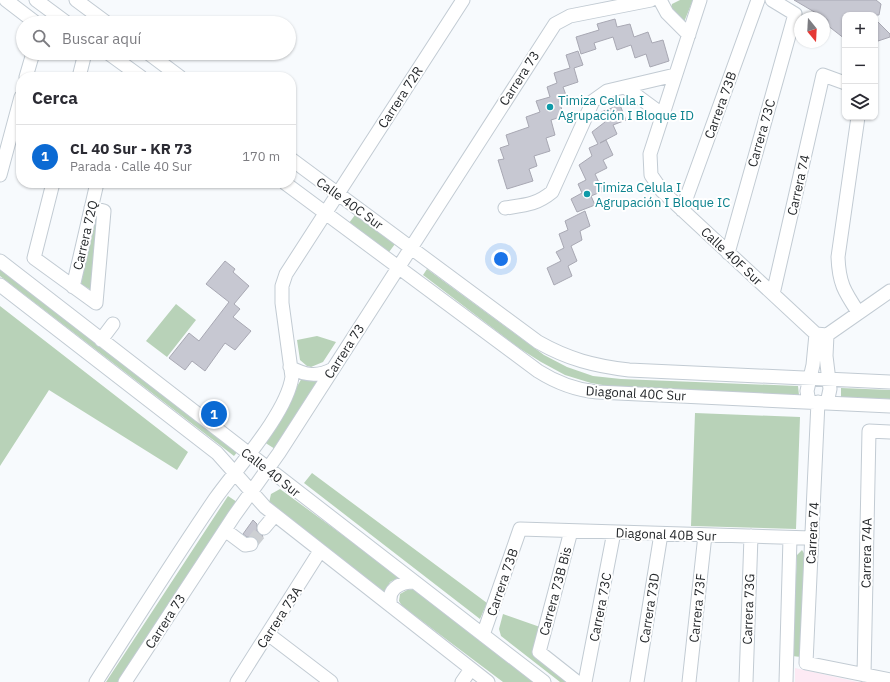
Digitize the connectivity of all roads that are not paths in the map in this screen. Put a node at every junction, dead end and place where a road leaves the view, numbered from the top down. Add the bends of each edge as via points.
1 (2, 0) edge
2 (6, 0) edge
3 (36, 0) edge
4 (76, 0) edge
5 (463, 0) edge
6 (651, 0) edge
7 (660, 0) edge
8 (700, 0) edge
9 (758, 0) edge
10 (772, 0) edge
11 (0, 7) edge
12 (27, 16) edge
13 (58, 16) edge
14 (91, 16) edge
15 (688, 35) junction
16 (31, 60) edge
17 (81, 60) edge
18 (118, 60) edge
19 (157, 60) edge
20 (27, 72) edge
21 (79, 72) edge
22 (134, 72) edge
23 (173, 72) edge
24 (675, 75) junction
25 (842, 83) edge
26 (625, 87) junction
27 (663, 114) junction
28 (16, 116) edge
29 (858, 120) edge
30 (296, 163) edge
31 (0, 175) edge
32 (52, 188) edge
33 (96, 188) edge
34 (292, 188) edge
35 (337, 193) junction
36 (91, 208) junction
37 (504, 208) dead end
38 (682, 210) junction
39 (325, 212) junction
40 (410, 247) junction
41 (728, 253) junction
42 (0, 261) edge
43 (398, 266) junction
44 (0, 285) edge
45 (73, 287) junction
46 (890, 291) edge
47 (773, 294) junction
48 (858, 312) junction
49 (113, 324) dead end
50 (821, 335) junction
51 (101, 340) junction
52 (290, 367) junction
53 (332, 369) junction
54 (810, 378) junction
55 (829, 379) junction
56 (890, 382) edge
57 (818, 402) junction
58 (890, 406) edge
59 (890, 432) edge
60 (249, 454) junction
61 (268, 469) junction
62 (235, 473) junction
63 (251, 492) junction
64 (275, 515) junction
65 (264, 528) tunnel mouth
66 (520, 529) joint
67 (225, 530) junction
68 (571, 531) junction
69 (614, 532) junction
70 (661, 534) junction
71 (705, 535) junction
72 (751, 536) junction
73 (790, 538) junction
74 (812, 538) junction
75 (251, 544) dead end
76 (320, 551) junction
77 (414, 582) junction
78 (392, 606) junction
79 (268, 634) junction
80 (484, 635) junction
81 (472, 669) junction
82 (864, 675) junction
83 (890, 680) edge
84 (96, 682) edge
85 (125, 682) edge
86 (237, 682) edge
87 (331, 682) edge
88 (462, 682) edge
89 (488, 682) edge
90 (544, 682) edge
91 (577, 682) edge
92 (585, 682) edge
93 (637, 682) edge
94 (689, 682) edge
95 (746, 682) edge
96 (786, 682) edge

1 - 11 street
2 - 12 street
3 - 13 street
4 - 14 street
5 - 35 street, Carrera 72R
6 - 40 street, Carrera 73 via 570,16 561,19 550,30
7 - 15 street via 667,13
8 - 15 street
9 - 38 street, Carrera 73B
10 - 41 street, Carrera 73C via 794,14
15 - 24 street
16 - 20 street
17 - 21 street
18 - 22 street
19 - 23 street
24 - 26 street
24 - 27 street
25 - 47 street, Carrera 74 via 823,75
26 - 27 street
26 - 37 street via 607,91 593,101 552,192 543,200 531,205
27 - 38 street, Calle 40F Sur via 650,154 650,175 657,186
28 - 31 street
29 - 48 street via 838,257 839,275 844,290
30 - 35 street, Calle 40C Sur
32 - 45 street via 34,258
33 - 36 street, Carrera 72Q
34 - 39 street, Calle 40C Sur
35 - 39 street, Carrera 73
35 - 40 street, Calle 40C Sur
36 - 45 street, Carrera 72Q
36 - 45 street via 104,211 96,303
38 - 41 street, Calle 40F Sur
39 - 43 street, Calle 40C Sur
39 - 52 street, Carrera 73 via 286,274 282,286
40 - 43 street, Carrera 73
40 - 54 street, Diagonal 40C Sur via 538,342 570,358 606,368 629,370
41 - 47 street, Calle 40F Sur
42 - 51 street, Calle 40 Sur
43 - 53 street, Carrera 73
43 - 57 street, Diagonal 40C Sur via 538,371 566,386 597,392
44 - 62 street, Calle 40 Sur via 217,453
46 - 48 street
47 - 50 street, Calle 40F Sur
48 - 50 street
49 - 51 street
50 - 54 street, Carrera 74
50 - 55 street, Carrera 74
51 - 60 street, Calle 40 Sur
52 - 53 street via 309,375 326,373
52 - 60 street, Carrera 73 via 292,377 288,394
53 - 61 street, Carrera 73
54 - 55 street, Diagonal 40C Sur
54 - 57 street, Carrera 74 via 807,391
55 - 56 street, Diagonal 40C Sur
55 - 57 street, Carrera 74 via 830,393
57 - 58 street, Diagonal 40C Sur
57 - 74 street, Carrera 74
59 - 82 street, Carrera 74A via 869,430
60 - 61 street, Calle 40 Sur
60 - 62 street, Carrera 73
61 - 63 street, Carrera 73
61 - 77 street, Calle 40 Sur
62 - 63 street, Calle 40 Sur
62 - 84 street, Carrera 73
63 - 64 street, Calle 40 Sur
63 - 67 street, Carrera 73
64 - 65 street
64 - 76 street, Calle 40 Sur
66 - 68 street, Diagonal 40B Sur
66 - 80 street, Carrera 73B
67 - 75 street via 245,545
67 - 85 street, Carrera 73
68 - 69 street, Diagonal 40B Sur
68 - 91 street, Carrera 73B Bis via 539,652
69 - 70 street, Diagonal 40B Sur
69 - 92 street, Carrera 73C
70 - 71 street, Diagonal 40B Sur
70 - 93 street, Carrera 73D
71 - 72 street, Diagonal 40B Sur
71 - 94 street, Carrera 73F
72 - 73 street, Diagonal 40B Sur
72 - 95 street, Carrera 73G
73 - 74 street, Diagonal 40B Sur
73 - 96 street, Carrera 74
74 - 82 street, Carrera 74 via 806,663
76 - 78 street, Calle 40 Sur
76 - 79 street, Carrera 73A
77 - 78 street via 400,584 394,588 390,597
77 - 80 street, Calle 40 Sur
78 - 81 street, Calle 40 Sur
79 - 86 street, Carrera 73A
79 - 87 street
80 - 90 street, Calle 40 Sur
81 - 88 street
81 - 89 street, Calle 40 Sur
82 - 83 street

